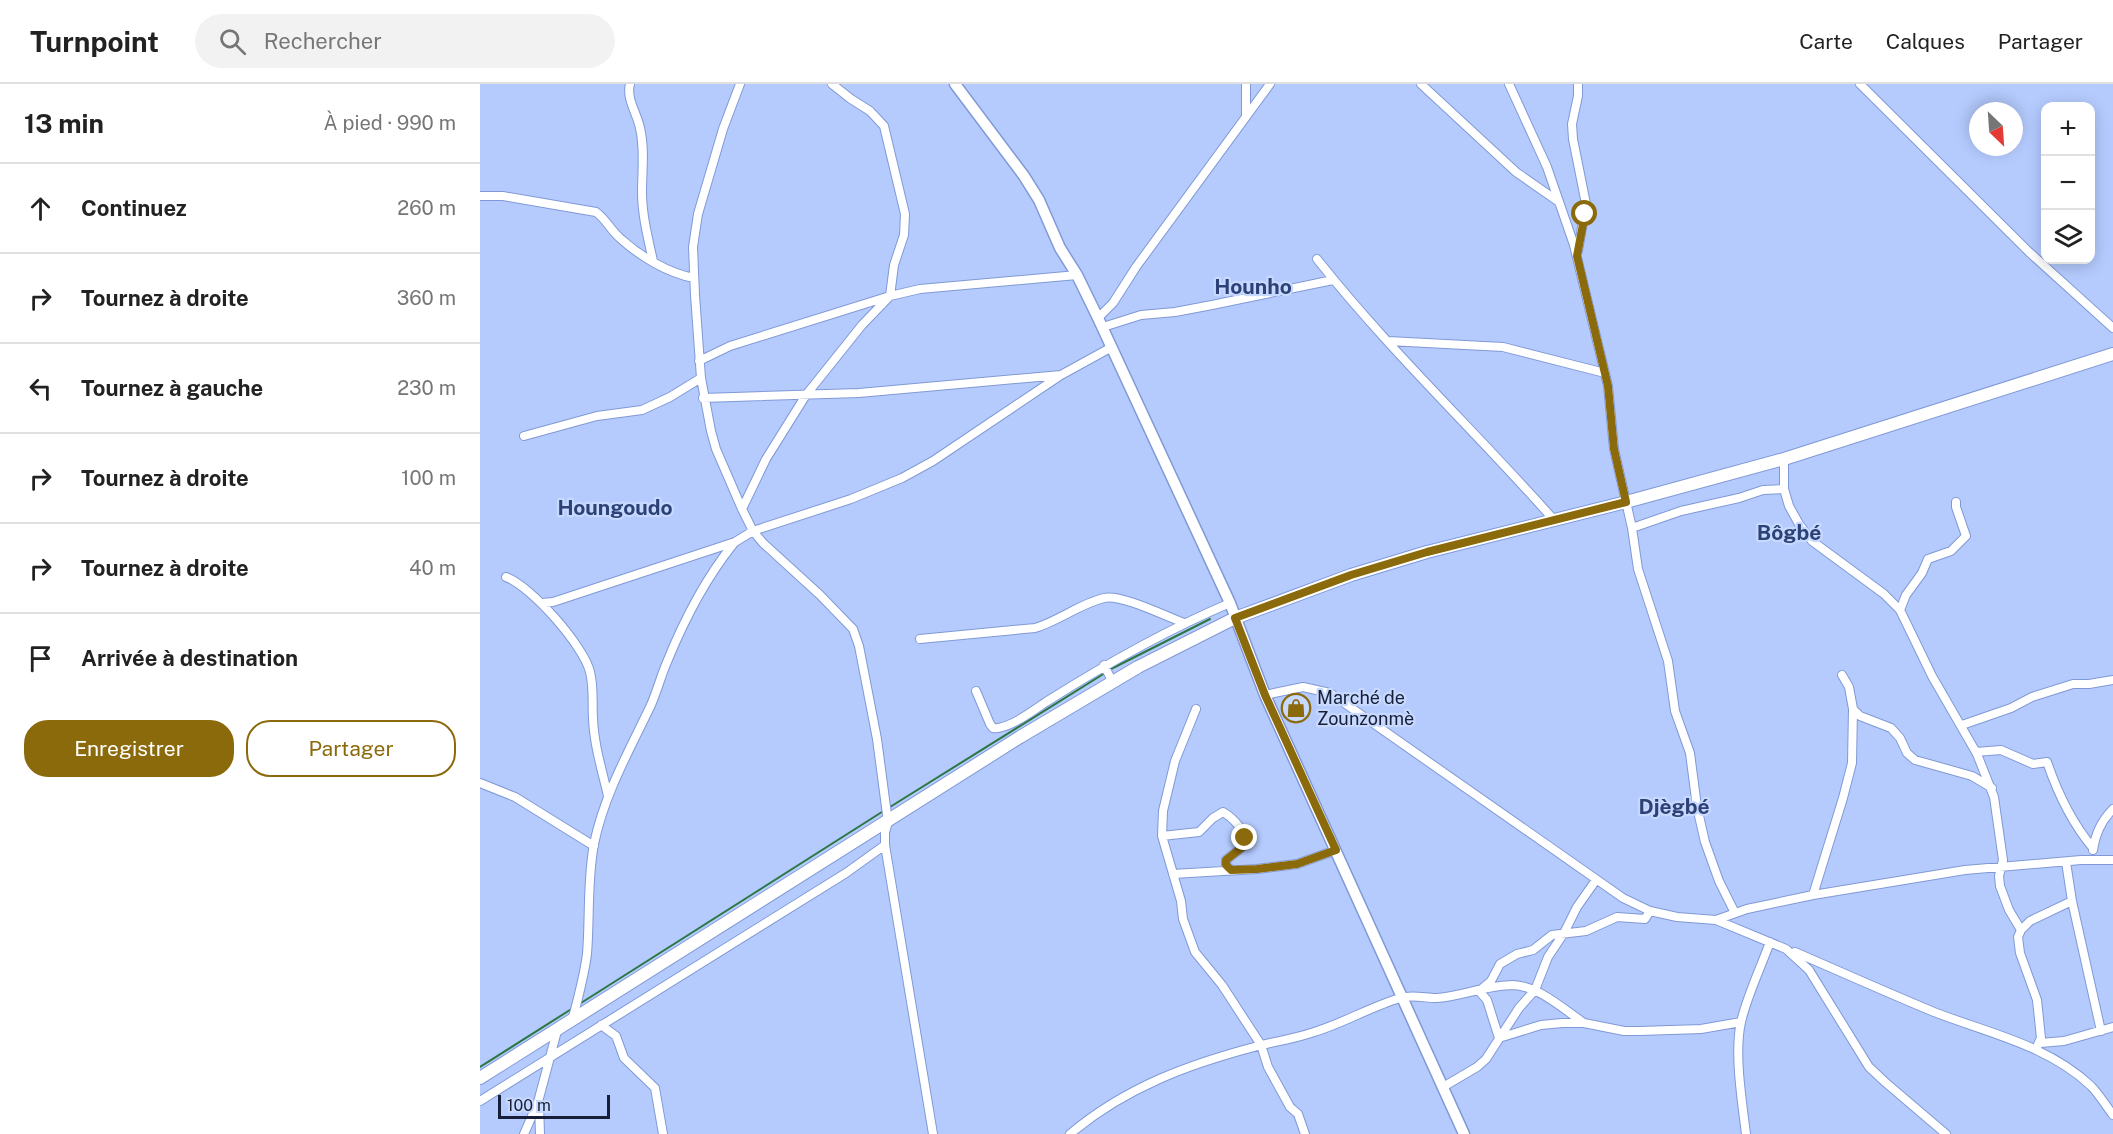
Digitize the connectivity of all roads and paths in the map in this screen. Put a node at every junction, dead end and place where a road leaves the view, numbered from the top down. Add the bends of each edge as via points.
1 (630, 84) edge
2 (740, 84) edge
3 (832, 84) edge
4 (955, 84) edge
5 (1246, 84) edge
6 (1270, 84) edge
7 (1421, 84) edge
8 (1509, 84) edge
9 (1578, 84) edge
10 (1860, 84) edge
11 (1246, 115) junction
12 (480, 196) edge
13 (1559, 202) junction
14 (1577, 256) junction
15 (1317, 258) dead end
16 (653, 261) junction
17 (1077, 275) junction
18 (694, 278) junction
19 (1333, 280) junction
20 (890, 296) junction
21 (1101, 322) junction
22 (2113, 328) edge
23 (1388, 341) junction
24 (1112, 347) junction
25 (2113, 354) edge
26 (699, 361) junction
27 (1605, 373) junction
28 (1061, 375) junction
29 (701, 378) junction
30 (806, 395) junction
31 (703, 398) junction
32 (524, 436) dead end
33 (1784, 459) junction
34 (1784, 489) junction
35 (1626, 502) junction
36 (1956, 502) dead end
37 (742, 509) junction
38 (1554, 520) junction
39 (1632, 528) junction
40 (753, 531) junction
41 (735, 542) junction
42 (506, 577) dead end
43 (542, 603) junction
44 (1230, 603) junction
45 (1900, 610) junction
46 (1235, 618) junction
47 (1184, 623) junction
48 (920, 639) dead end
49 (1108, 672) junction
50 (1842, 675) dead end
51 (2113, 680) edge
52 (976, 691) dead end
53 (1265, 695) junction
54 (1196, 709) dead end
55 (1853, 709) junction
56 (1962, 725) junction
57 (1976, 752) junction
58 (480, 783) edge
59 (1992, 788) junction
60 (608, 796) junction
61 (2113, 809) edge
62 (888, 822) junction
63 (1162, 836) junction
64 (885, 845) junction
65 (594, 846) junction
66 (2093, 848) junction
67 (1336, 850) junction
68 (2093, 860) junction
69 (2113, 860) edge
70 (2066, 861) junction
71 (2002, 867) junction
72 (1231, 870) junction
73 (1173, 874) junction
74 (1596, 880) junction
75 (1813, 895) junction
76 (2072, 901) junction
77 (1650, 911) junction
78 (1735, 913) junction
79 (1716, 920) junction
80 (2021, 930) junction
81 (1564, 933) junction
82 (1770, 942) junction
83 (1786, 949) junction
84 (1533, 950) junction
85 (1548, 957) junction
86 (1483, 988) junction
87 (1535, 990) junction
88 (1403, 997) junction
89 (572, 1021) junction
90 (1741, 1022) junction
91 (1584, 1023) junction
92 (601, 1025) junction
93 (2113, 1027) edge
94 (557, 1031) junction
95 (2101, 1031) junction
96 (1499, 1038) junction
97 (1261, 1045) junction
98 (2038, 1046) junction
99 (550, 1056) junction
100 (480, 1078) edge
101 (1443, 1087) junction
102 (480, 1101) edge
103 (538, 1102) junction
104 (2113, 1115) edge
105 (525, 1134) edge
106 (540, 1134) edge
107 (663, 1134) edge
108 (933, 1134) edge
109 (1070, 1134) edge
110 (1305, 1134) edge
111 (1464, 1134) edge
112 (1746, 1134) edge
113 (1946, 1134) edge

1 - 16 street via 629,95 642,138 643,206
2 - 18 street via 698,214
3 - 20 street via 884,126 906,222
4 - 17 street via 1024,176
5 - 11 street
6 - 11 street
7 - 13 street via 1516,172
8 - 13 street
9 - 14 street via 1572,124 1586,204
10 - 22 street via 2029,252
11 - 21 street
12 - 16 street via 503,196 596,212 620,239
13 - 14 street
14 - 27 street
15 - 19 street
16 - 18 street via 675,274
17 - 20 street via 943,286
17 - 21 street
18 - 26 street
19 - 21 street via 1194,309
19 - 23 street
20 - 26 street via 730,346
20 - 30 street
21 - 24 street
23 - 27 street via 1503,347
23 - 38 street
24 - 28 street
24 - 44 street
25 - 33 main road
26 - 29 street
27 - 35 street via 1614,449
28 - 30 street
28 - 40 street via 902,478
29 - 31 street
29 - 32 street via 642,410 597,416
30 - 31 street
30 - 37 street via 766,459
31 - 37 street via 716,449
33 - 34 street
33 - 35 main road
34 - 39 street via 1763,490 1681,511
34 - 45 street via 1789,506 1812,541
35 - 38 main road
35 - 39 street
36 - 45 street via 1966,536 1950,551 1928,559
37 - 40 street
38 - 46 main road via 1341,578
39 - 78 street via 1638,569 1668,660 1675,711 1690,753 1706,842
40 - 41 street
40 - 62 street via 853,629 877,739
41 - 43 street
41 - 60 street via 694,603
42 - 43 street
43 - 60 street via 588,664 593,684 594,736
44 - 46 street
44 - 47 street
45 - 56 street via 1932,676
46 - 49 main road
46 - 53 street
47 - 48 street via 1109,597 1035,628
47 - 49 street
49 - 52 street via 1003,728 990,724
49 - 62 main road
50 - 55 street
51 - 56 street via 2073,684
53 - 67 street
53 - 74 street via 1303,687 1330,693
54 - 63 street via 1175,761 1163,812
55 - 59 street via 1860,716 1891,728 1915,760 1972,776
55 - 75 street via 1852,763
56 - 57 street
57 - 59 street
57 - 66 street via 2001,750 2033,764 2047,762 2064,805
58 - 65 street via 515,797
59 - 71 street
60 - 65 street
61 - 66 street via 2101,825
62 - 64 street
62 - 89 main road
63 - 72 street via 1199,832 1223,812 1234,819 1245,838 1245,845 1226,860
63 - 73 street
64 - 92 street
64 - 108 street
65 - 89 street via 587,952
66 - 68 street
67 - 72 street via 1297,864
67 - 88 street
68 - 69 street
68 - 70 street
70 - 71 street
70 - 76 street
71 - 75 street
71 - 80 street via 2001,891
72 - 73 street
73 - 97 street via 1182,919 1195,952
74 - 77 street
74 - 81 street
75 - 78 street
76 - 80 street
76 - 95 street
77 - 79 street
77 - 81 street via 1645,919 1617,917 1586,931
78 - 79 street
79 - 82 street
80 - 98 street via 2019,946 2037,1000 2041,1032
81 - 84 street via 1552,935
81 - 85 street
82 - 83 street
82 - 90 street
83 - 98 street via 1935,1012
83 - 113 street via 1809,970 1869,1067
84 - 85 street
84 - 86 street via 1500,964
85 - 87 street
86 - 87 street via 1514,985
86 - 88 street via 1438,998
86 - 96 street via 1479,991 1492,1011
87 - 91 street
87 - 96 street
88 - 97 street via 1312,1033
88 - 101 street
89 - 94 main road
90 - 91 street via 1701,1029 1640,1031
90 - 112 street via 1740,1083
91 - 96 street via 1541,1026
92 - 99 street
92 - 107 street via 616,1036 624,1058 655,1088
93 - 95 street
94 - 99 street
94 - 100 main road
95 - 98 street
96 - 101 street via 1477,1067
97 - 109 street via 1186,1067 1149,1084
97 - 110 street via 1268,1067 1298,1114
98 - 104 street via 2093,1088
99 - 102 street
99 - 103 street
101 - 111 street
103 - 105 street
103 - 106 street

